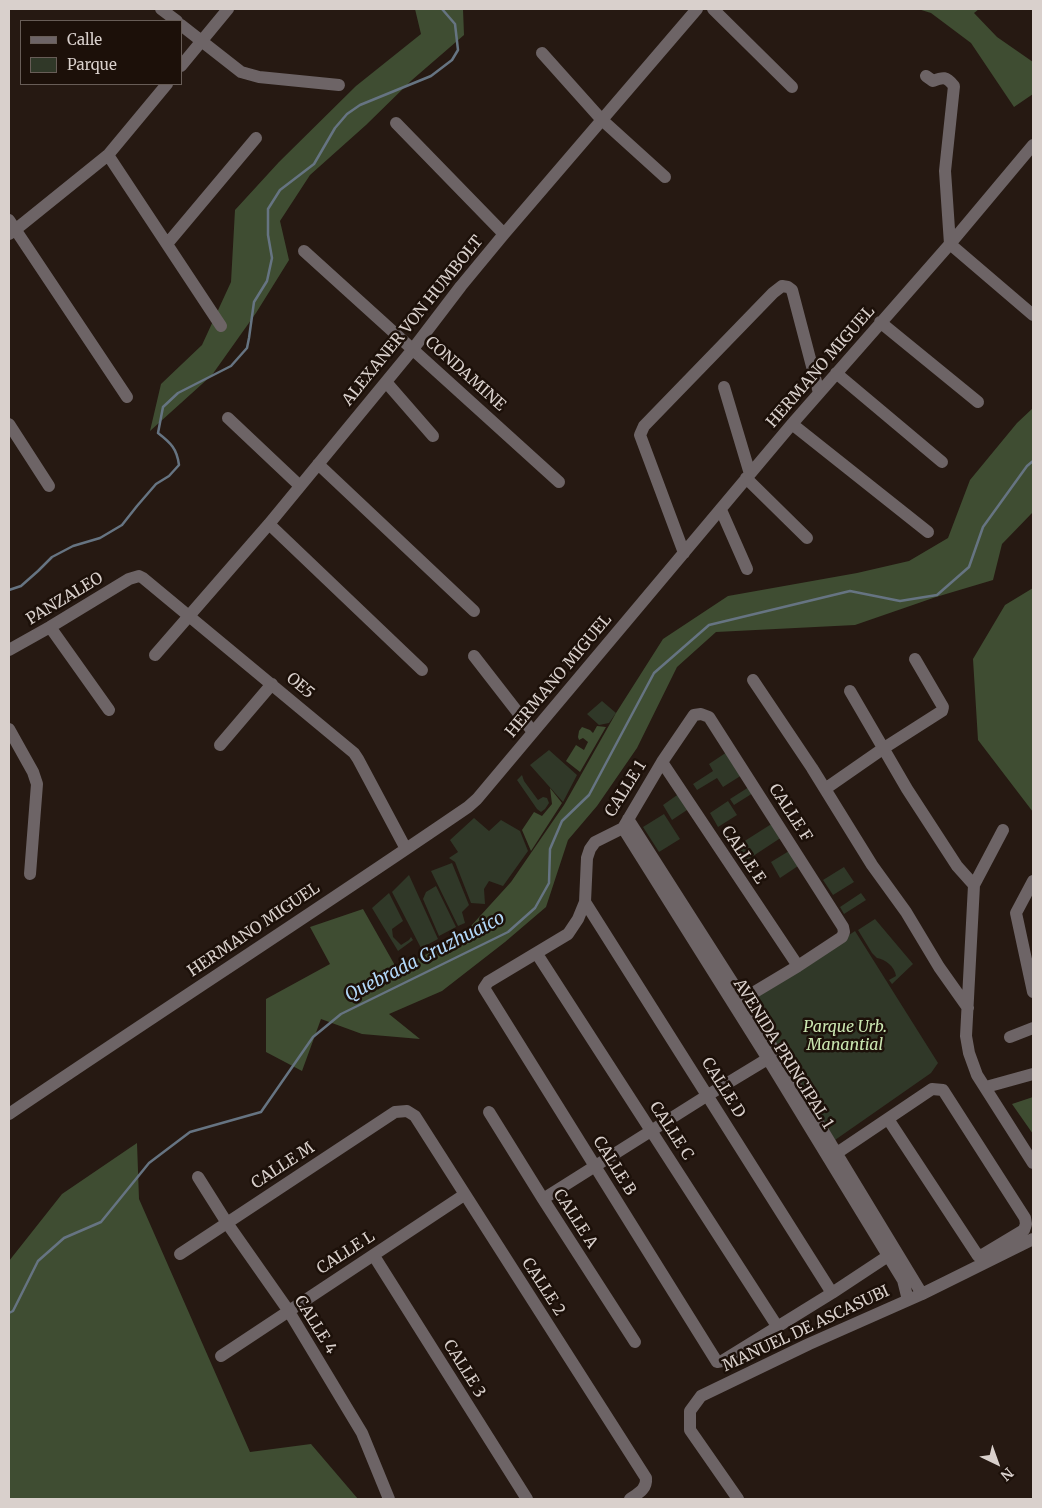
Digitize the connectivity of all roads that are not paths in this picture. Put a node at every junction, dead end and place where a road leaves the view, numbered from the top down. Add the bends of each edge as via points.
1 (161, 9) edge
2 (228, 9) edge
3 (697, 9) edge
4 (713, 9) edge
5 (175, 20) edge
6 (182, 26) edge
7 (201, 41) junction
8 (542, 53) dead end
9 (182, 65) edge
10 (926, 76) dead end
11 (166, 85) edge
12 (339, 85) dead end
13 (792, 86) dead end
14 (601, 119) junction
15 (396, 123) dead end
16 (256, 138) dead end
17 (1033, 145) edge
18 (108, 155) junction
19 (665, 177) dead end
20 (11, 228) edge
21 (504, 234) junction
22 (167, 244) junction
23 (950, 244) junction
24 (304, 251) dead end
25 (1033, 316) edge
26 (880, 322) junction
27 (222, 326) dead end
28 (413, 349) junction
29 (836, 373) junction
30 (386, 382) junction
31 (724, 387) dead end
32 (819, 393) junction
33 (127, 397) dead end
34 (978, 402) dead end
35 (228, 418) dead end
36 (9, 424) edge
37 (792, 424) junction
38 (433, 436) dead end
39 (942, 462) dead end
40 (318, 464) junction
41 (748, 476) junction
42 (559, 482) dead end
43 (50, 486) dead end
44 (300, 486) junction
45 (721, 510) junction
46 (268, 524) junction
47 (928, 532) dead end
48 (807, 538) dead end
49 (684, 553) junction
50 (748, 569) dead end
51 (138, 576) joint
52 (474, 611) dead end
53 (190, 616) junction
54 (50, 627) junction
55 (9, 650) edge
56 (155, 655) dead end
57 (474, 656) dead end
58 (915, 659) dead end
59 (422, 670) dead end
60 (753, 680) dead end
61 (272, 684) junction
62 (850, 691) dead end
63 (109, 710) dead end
64 (709, 718) joint
65 (9, 729) edge
66 (533, 732) junction
67 (220, 745) dead end
68 (884, 748) junction
69 (662, 762) junction
70 (825, 789) junction
71 (626, 824) junction
72 (1003, 830) dead end
73 (406, 849) junction
74 (30, 874) dead end
75 (1033, 881) edge
76 (974, 885) junction
77 (585, 902) junction
78 (537, 954) junction
79 (798, 966) junction
80 (484, 988) joint
81 (1033, 992) edge
82 (743, 999) junction
83 (968, 1008) junction
84 (1033, 1028) edge
85 (1010, 1037) dead end
86 (772, 1057) junction
87 (1033, 1074) edge
88 (986, 1087) junction
89 (708, 1095) junction
90 (407, 1111) joint
91 (489, 1112) dead end
92 (9, 1114) edge
93 (888, 1119) junction
94 (652, 1131) junction
95 (834, 1156) junction
96 (1033, 1163) edge
97 (595, 1166) junction
98 (198, 1177) dead end
99 (464, 1194) junction
100 (543, 1199) junction
101 (227, 1223) junction
102 (1033, 1239) edge
103 (180, 1254) dead end
104 (374, 1256) junction
105 (888, 1256) junction
106 (832, 1293) junction
107 (922, 1294) junction
108 (908, 1300) junction
109 (288, 1310) junction
110 (777, 1326) junction
111 (635, 1342) dead end
112 (221, 1356) dead end
113 (389, 1499) edge
114 (527, 1499) edge
115 (630, 1499) edge
116 (738, 1499) edge

1 - 5 street
2 - 7 street
3 - 14 street, ALEXANER VON HUMBOLT
4 - 13 street
6 - 7 street
7 - 9 street
7 - 12 street via 241,72 259,78
8 - 14 street
10 - 23 street via 933,81 949,80 954,86 946,171
11 - 18 street
14 - 19 street
14 - 21 street, ALEXANER VON HUMBOLT
15 - 21 street
16 - 22 street
17 - 23 street, HERMANO MIGUEL
18 - 20 street
18 - 22 street
20 - 33 street
21 - 28 street, ALEXANER VON HUMBOLT
22 - 27 street
23 - 25 street
23 - 26 street, HERMANO MIGUEL
24 - 28 street, CONDAMINE
26 - 29 street, HERMANO MIGUEL
26 - 34 street
28 - 30 street, ALEXANER VON HUMBOLT
28 - 42 street, CONDAMINE
29 - 32 street, HERMANO MIGUEL
29 - 39 street
30 - 38 street
30 - 40 street, ALEXANER VON HUMBOLT
31 - 41 street
32 - 37 street, HERMANO MIGUEL
32 - 49 street via 792,290 782,286 650,419 640,435
35 - 44 street
36 - 43 street
37 - 41 street, HERMANO MIGUEL
37 - 47 street
40 - 44 street, ALEXANER VON HUMBOLT
40 - 52 street
41 - 45 street, HERMANO MIGUEL
41 - 48 street
44 - 46 street, ALEXANER VON HUMBOLT
45 - 49 street, HERMANO MIGUEL
45 - 50 street
46 - 53 street, ALEXANER VON HUMBOLT
46 - 59 street
49 - 66 street, HERMANO MIGUEL
51 - 53 street, OE5
51 - 54 street, PANZALEO
53 - 56 street, ALEXANER VON HUMBOLT
53 - 61 street, OE5
54 - 55 street, PANZALEO
54 - 63 street
57 - 66 street
58 - 68 street via 943,707 942,711
60 - 70 street
61 - 67 street
61 - 73 street, OE5 via 354,753
62 - 68 street
64 - 69 street, CALLE 1 via 694,715
64 - 79 street, CALLE F via 843,927 842,937
65 - 74 street via 37,784
66 - 73 street, HERMANO MIGUEL via 473,803
68 - 70 street
68 - 76 street via 942,844
69 - 71 street, CALLE 1
69 - 79 street, CALLE E
70 - 83 street
71 - 77 street, CALLE 1 via 595,842 590,849
71 - 82 street
71 - 86 street, AVENIDA PRINCIPAL 1
72 - 76 street
73 - 92 street, HERMANO MIGUEL
75 - 81 street via 1016,913
76 - 83 street
77 - 78 street, CALLE 1 via 568,934
77 - 89 street, CALLE D
78 - 80 street, CALLE 1 via 488,982
78 - 94 street, CALLE C
79 - 82 street
80 - 97 street, CALLE B
82 - 86 street
83 - 88 street via 966,1036 969,1054 977,1075
84 - 85 street
86 - 89 street
86 - 95 street, AVENIDA PRINCIPAL 1
87 - 88 street
88 - 96 street
89 - 94 street
89 - 106 street, CALLE D
90 - 99 street, CALLE 2 via 415,1116
90 - 101 street, CALLE M via 395,1112
91 - 100 street, CALLE A
93 - 93 street via 978,1256 1024,1230 1025,1218 942,1090 932,1089
93 - 95 street
94 - 97 street
94 - 110 street, CALLE C
95 - 105 street, AVENIDA PRINCIPAL 1
95 - 107 street
97 - 100 street
97 - 110 street, CALLE B via 717,1362
98 - 101 street, CALLE 4
99 - 104 street, CALLE L
99 - 115 street, CALLE 2 via 646,1478 643,1490
100 - 111 street, CALLE A
101 - 103 street, CALLE M
101 - 109 street, CALLE 4
102 - 107 street, MANUEL DE ASCASUBI
104 - 109 street, CALLE L
104 - 114 street, CALLE 3
105 - 106 street
105 - 108 street, AVENIDA PRINCIPAL 1 via 903,1280
106 - 110 street
107 - 108 street, MANUEL DE ASCASUBI
108 - 116 street, MANUEL DE ASCASUBI via 701,1396 690,1411 690,1430
109 - 112 street, CALLE L
109 - 113 street, CALLE 4 via 362,1433

